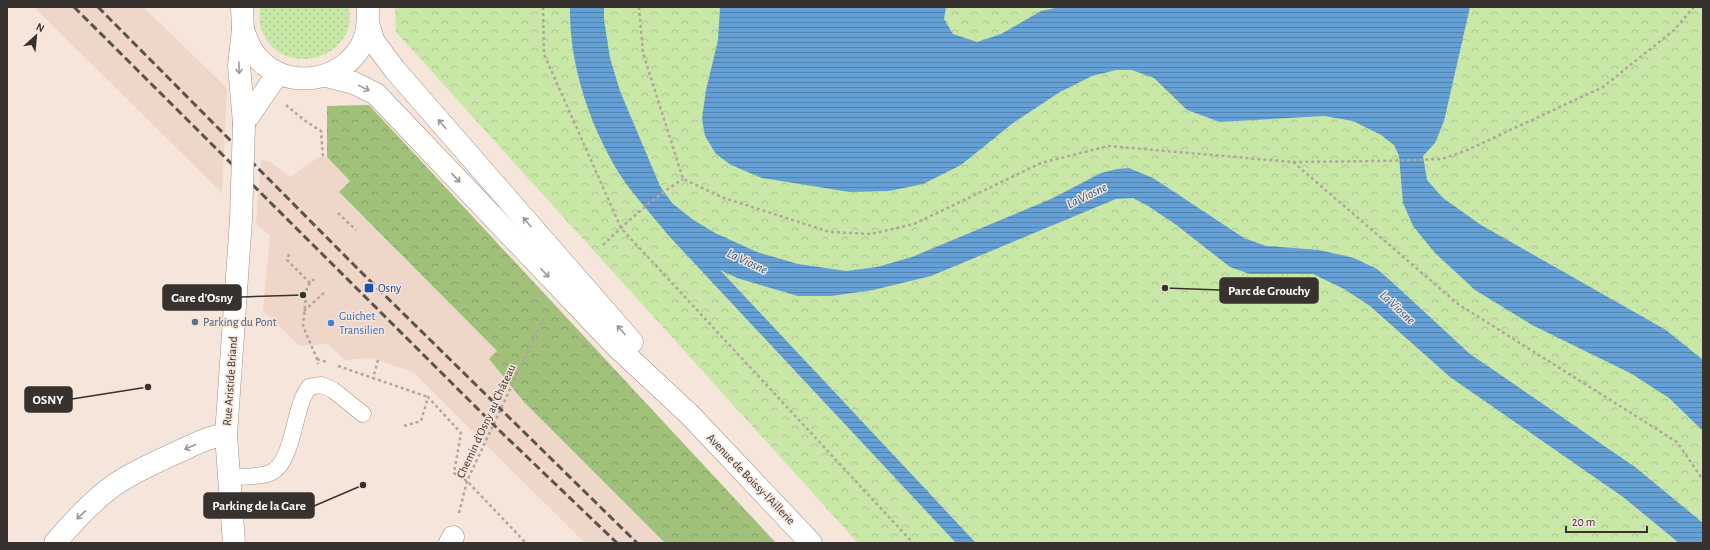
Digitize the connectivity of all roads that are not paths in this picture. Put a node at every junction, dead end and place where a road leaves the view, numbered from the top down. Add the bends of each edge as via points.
1 (242, 7) edge
2 (368, 15) edge
3 (243, 29) junction
4 (278, 73) junction
5 (327, 76) junction
6 (244, 123) junction
7 (363, 414) dead end
8 (690, 415) junction
9 (226, 435) junction
10 (230, 477) junction
11 (55, 543) edge
12 (234, 543) edge
13 (811, 543) edge

1 - 3 main road
2 - 5 main road via 364,40 354,56
8 -> 2 main road via 626,336 395,70 374,42
3 - 4 main road via 247,43 255,55
3 -> 6 main road, Rue Aristide Briand via 239,66
4 - 5 main road via 310,79
4 - 6 main road
5 -> 8 main road via 354,83 376,94 610,339
6 - 9 main road, Rue Aristide Briand, bridge via 241,219
7 - 10 lane via 333,390 321,385 309,387 302,398 280,464 272,473 261,476
8 - 13 main road, Avenue de Boissy-l'Aillerie
9 - 10 main road, Rue Aristide Briand
9 -> 11 main road via 215,436 198,443 120,480 69,526
10 - 12 main road, Rue Aristide Briand

